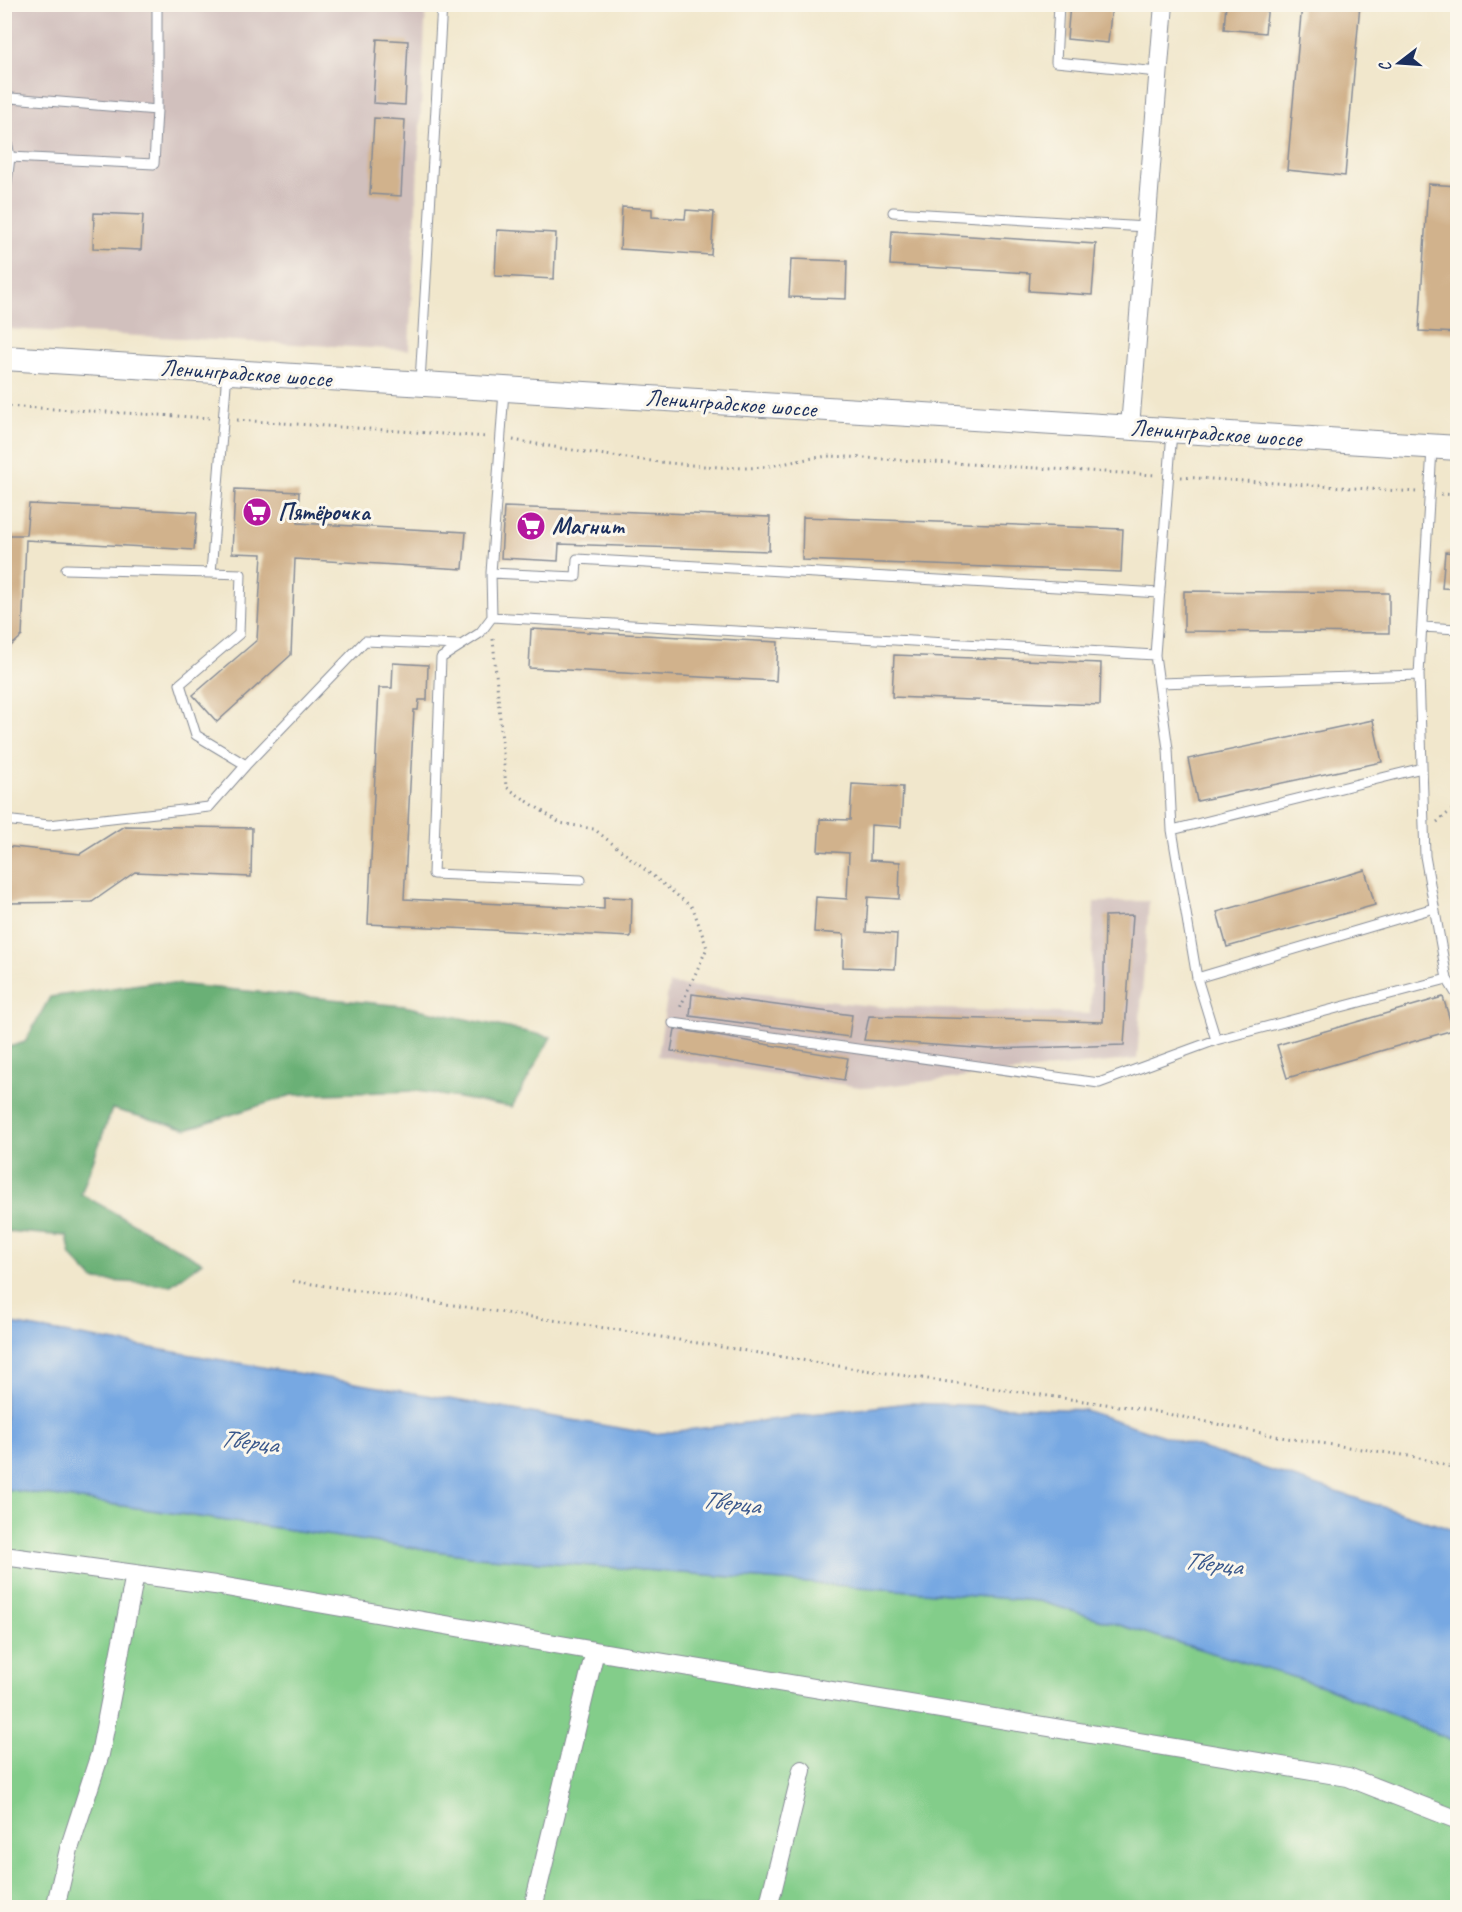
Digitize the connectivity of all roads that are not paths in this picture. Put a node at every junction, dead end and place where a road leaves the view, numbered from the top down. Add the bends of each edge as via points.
1 (442, 4) edge
2 (1059, 4) edge
3 (1164, 4) edge
4 (157, 9) dead end
5 (1158, 72) junction
6 (157, 110) junction
7 (4, 112) edge
8 (4, 125) edge
9 (10, 157) junction
10 (4, 207) edge
11 (893, 212) dead end
12 (1146, 227) junction
13 (4, 358) edge
14 (227, 372) junction
15 (420, 384) junction
16 (504, 389) junction
17 (1130, 428) junction
18 (1172, 430) junction
19 (1432, 446) junction
20 (1458, 448) edge
21 (66, 569) dead end
22 (211, 573) junction
23 (491, 573) junction
24 (1160, 593) junction
25 (492, 617) junction
26 (1422, 627) junction
27 (1458, 628) edge
28 (459, 645) junction
29 (1155, 655) junction
30 (1419, 675) junction
31 (1159, 682) junction
32 (246, 765) junction
33 (1422, 768) junction
34 (4, 820) edge
35 (1172, 830) junction
36 (581, 880) dead end
37 (1434, 908) junction
38 (1197, 978) junction
39 (1447, 979) junction
40 (1458, 997) edge
41 (673, 1023) road end
42 (1216, 1040) junction
43 (4, 1556) edge
44 (135, 1574) junction
45 (595, 1651) junction
46 (802, 1770) dead end
47 (1458, 1820) edge
48 (55, 1908) edge
49 (533, 1908) edge
50 (768, 1908) edge

1 - 15 lane
2 - 5 lane via 1056,62
3 - 5 street
4 - 6 lane
5 - 12 street
6 - 7 lane via 12,98
6 - 9 lane via 154,164
8 - 9 lane
9 - 10 lane
11 - 12 lane
12 - 17 street
13 - 14 main road, Ленинградское шоссе
14 - 15 main road, Ленинградское шоссе
14 - 22 lane
15 - 16 main road, Ленинградское шоссе
16 - 17 main road, Ленинградское шоссе
16 - 23 lane
17 - 18 main road, Ленинградское шоссе
18 - 19 main road, Ленинградское шоссе
18 - 24 lane
19 - 20 main road, Ленинградское шоссе
19 - 26 lane
21 - 22 lane
22 - 32 lane via 242,574 239,634 180,684 196,735
23 - 24 lane via 576,577 577,559
23 - 25 lane
24 - 29 lane
25 - 28 lane via 480,633
25 - 29 lane
26 - 27 lane
26 - 30 lane
28 - 32 lane via 364,641
28 - 36 lane via 441,658 433,874
29 - 31 lane
30 - 31 lane
30 - 33 lane
31 - 35 lane
32 - 34 lane via 209,807 49,825
33 - 35 lane
33 - 37 lane via 1425,856
35 - 38 lane
37 - 38 lane
37 - 39 lane
38 - 42 lane
39 - 40 lane
39 - 42 lane
41 - 42 lane via 1099,1083
43 - 44 street
44 - 45 street
44 - 48 street via 100,1754 69,1849
45 - 47 street via 1348,1777
45 - 49 street
46 - 50 street

